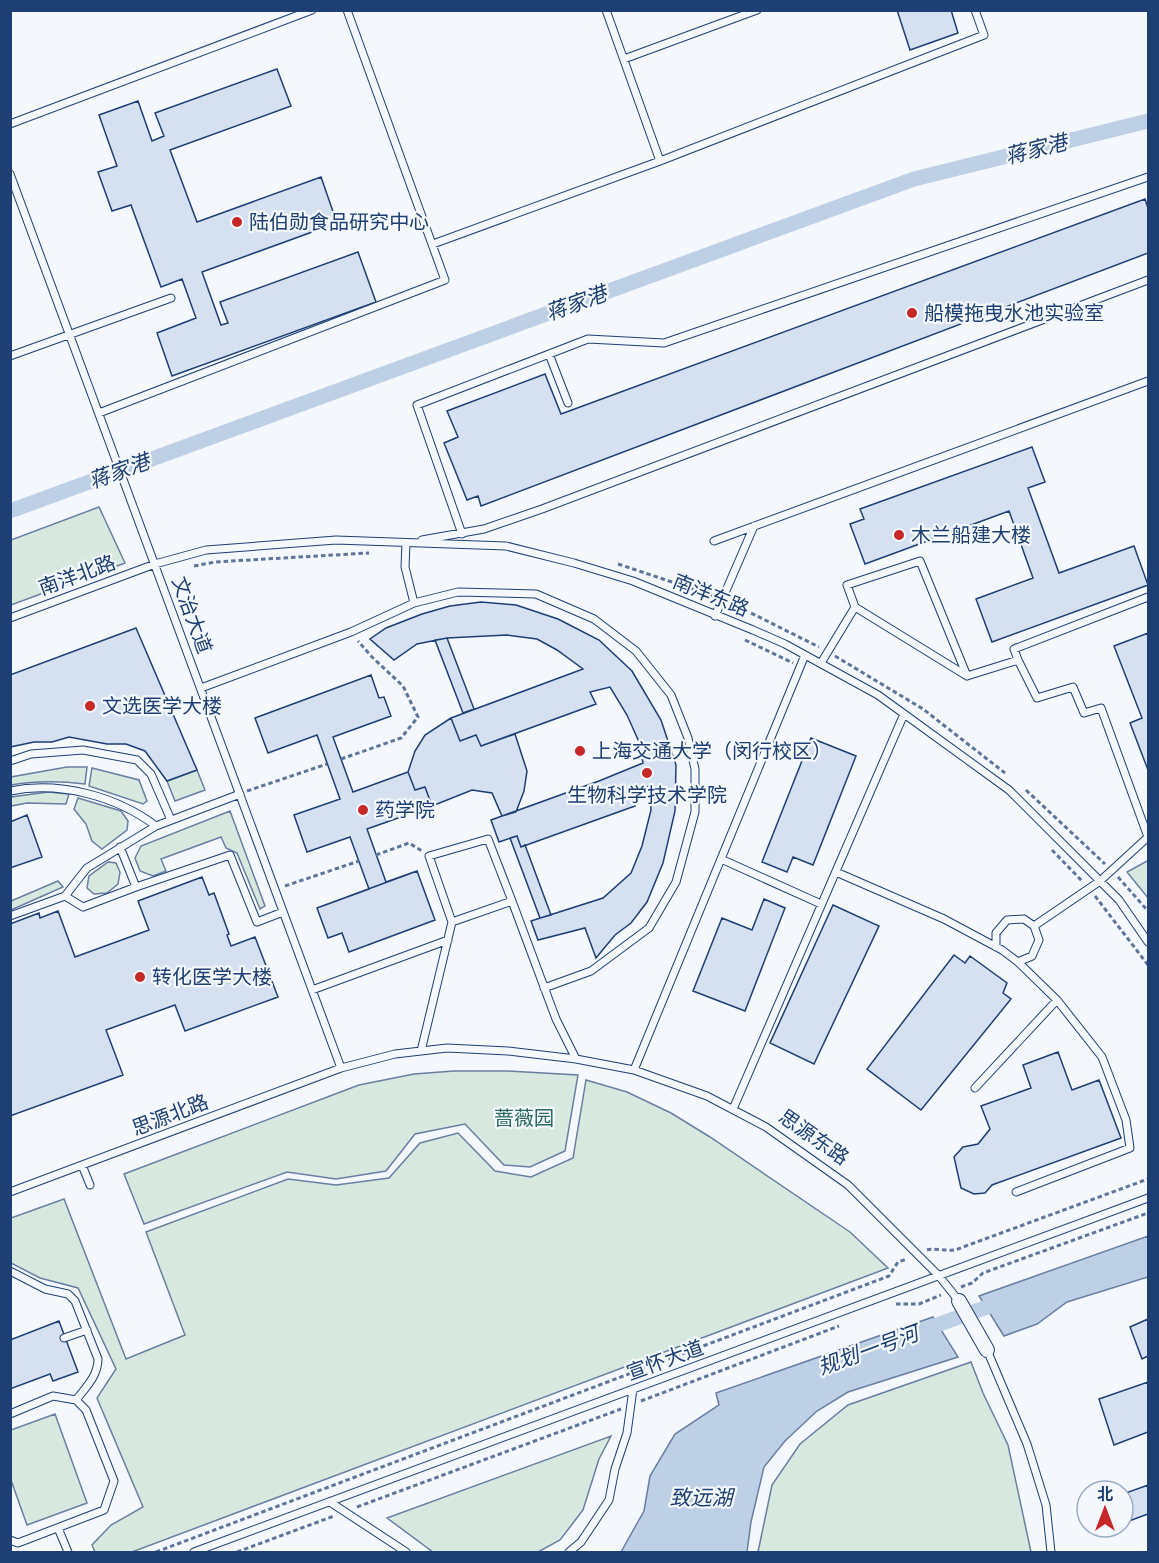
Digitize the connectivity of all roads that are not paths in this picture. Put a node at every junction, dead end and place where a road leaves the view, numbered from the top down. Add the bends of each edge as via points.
1 (312, 10) edge
2 (346, 10) edge
3 (606, 10) edge
4 (757, 10) edge
5 (975, 10) edge
6 (624, 59) junction
7 (10, 124) edge
8 (660, 161) junction
9 (10, 174) edge
10 (1149, 177) edge
11 (432, 244) junction
12 (1149, 280) edge
13 (171, 298) dead end
14 (70, 334) junction
15 (549, 354) junction
16 (10, 356) edge
17 (1149, 381) edge
18 (568, 403) dead end
19 (99, 413) junction
20 (754, 526) junction
21 (462, 534) junction
22 (714, 541) dead end
23 (406, 543) junction
24 (155, 564) junction
25 (1149, 597) edge
26 (414, 603) junction
27 (855, 607) junction
28 (715, 616) junction
29 (10, 618) edge
30 (805, 655) junction
31 (1018, 660) junction
32 (821, 663) junction
33 (968, 676) junction
34 (201, 688) junction
35 (904, 714) junction
36 (10, 761) edge
37 (10, 791) edge
38 (240, 794) junction
39 (171, 820) junction
40 (156, 826) junction
41 (1149, 837) edge
42 (120, 847) junction
43 (721, 859) junction
44 (836, 872) junction
45 (1100, 882) junction
46 (136, 887) junction
47 (66, 896) junction
48 (512, 901) junction
49 (822, 904) junction
50 (283, 912) junction
51 (10, 916) edge
52 (452, 922) junction
53 (1034, 926) junction
54 (448, 940) junction
55 (1149, 942) edge
56 (996, 946) junction
57 (1018, 962) junction
58 (544, 988) junction
59 (312, 990) junction
60 (1058, 1000) junction
61 (421, 1051) junction
62 (576, 1059) junction
63 (341, 1068) junction
64 (634, 1070) junction
65 (975, 1088) dead end
66 (733, 1109) junction
67 (82, 1165) junction
68 (90, 1185) dead end
69 (10, 1192) edge
70 (1016, 1192) dead end
71 (1149, 1198) edge
72 (10, 1271) edge
73 (939, 1276) junction
74 (954, 1296) joint
75 (87, 1330) junction
76 (64, 1338) dead end
77 (987, 1350) joint
78 (633, 1389) junction
79 (76, 1400) junction
80 (10, 1413) edge
81 (330, 1502) junction
82 (58, 1528) junction
83 (10, 1540) edge
84 (68, 1552) edge
85 (194, 1552) edge
86 (406, 1552) edge
87 (569, 1552) edge
88 (1051, 1552) edge

1 - 7 lane
2 - 11 lane
3 - 6 lane
4 - 6 lane
5 - 8 lane via 984,35
6 - 8 lane
8 - 11 lane
9 - 14 lane, 文治大道
10 - 15 lane via 664,343 588,339
11 - 19 lane via 445,280
12 - 21 lane via 553,505
13 - 14 lane
14 - 16 lane
14 - 19 lane, 文治大道
15 - 18 lane
15 - 21 lane via 417,405
17 - 20 lane
19 - 24 lane, 文治大道
20 - 22 lane
20 - 28 lane
21 - 23 lane
23 - 24 lane, 南洋东路 via 336,540 225,548
23 - 26 lane via 405,567
23 - 28 lane, 南洋东路 via 506,546 633,581
24 - 29 lane, 南洋北路
24 - 34 lane, 文治大道
25 - 31 lane via 1014,649
26 - 34 lane via 351,632
26 - 58 lane via 458,592 536,594 594,619 636,651 671,695 688,738 695,769 695,812 676,882 649,928 591,971
27 - 32 lane
27 - 33 lane
27 - 33 lane via 847,585 920,561
28 - 30 lane, 南洋东路
30 - 32 lane, 南洋东路
30 - 43 lane
31 - 33 lane
31 - 41 lane via 1037,698 1073,687 1084,713 1101,708
32 - 35 lane, 南洋东路 via 878,694
34 - 38 lane, 文治大道
35 - 44 lane
35 - 45 lane, 南洋东路 via 1009,790
36 - 39 lane via 31,753 82,750 137,760 151,774
37 - 40 lane via 53,787 105,799 140,814
38 - 39 lane
38 - 50 lane, 文治大道
39 - 40 lane
40 - 42 lane
41 - 45 lane
42 - 46 lane
42 - 47 lane via 87,868
43 - 49 lane
43 - 64 lane
44 - 49 lane
44 - 56 lane
45 - 53 lane
45 - 55 lane, 南洋东路 via 1119,900
46 - 47 lane via 83,907
46 - 50 lane via 230,855 257,922
47 - 51 lane
48 - 52 lane
48 - 52 lane via 488,839 429,856
48 - 58 lane
49 - 66 lane
50 - 59 lane, 文治大道
52 - 54 lane
53 - 56 lane via 1024,919 1007,920 996,933
53 - 57 lane via 1039,940 1032,956
54 - 59 lane
54 - 61 lane
56 - 57 lane
57 - 60 lane
58 - 62 lane
59 - 63 lane, 文治大道
60 - 65 lane
60 - 70 lane via 1102,1057 1126,1120 1130,1148
61 - 62 lane, 思源东路 via 508,1051
61 - 63 lane, 思源东路
62 - 64 lane, 思源东路
63 - 67 lane, 思源北路
64 - 66 lane, 思源东路
66 - 73 lane, 思源东路 via 766,1127 848,1185
67 - 68 lane
67 - 69 lane, 思源北路
71 - 73 lane, 宣怀大道
72 - 75 lane via 45,1289 68,1294
73 - 74 lane, 思源东路
73 - 78 lane, 宣怀大道
74 - 77 street, 思源东路
75 - 76 lane
75 - 79 lane via 98,1368
77 - 88 lane, 思源东路 via 1027,1444 1046,1505
78 - 81 lane, 宣怀大道
78 - 87 lane via 627,1433 609,1500 581,1542
79 - 80 lane via 53,1396
79 - 82 lane via 86,1410 114,1481 104,1510
81 - 85 lane, 宣怀大道
81 - 86 lane
82 - 83 lane via 18,1543
82 - 84 lane

